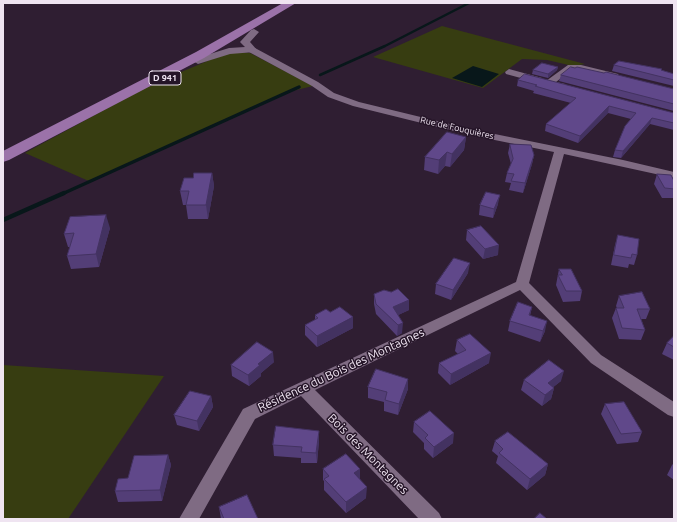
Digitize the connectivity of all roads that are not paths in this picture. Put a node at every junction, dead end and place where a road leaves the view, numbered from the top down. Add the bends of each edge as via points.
1 (291, 3) edge
2 (305, 3) edge
3 (254, 32) junction
4 (252, 50) junction
5 (198, 61) junction
6 (510, 72) dead end
7 (628, 79) edge
8 (548, 82) junction
9 (572, 89) edge
10 (21, 148) junction
11 (560, 151) junction
12 (3, 158) edge
13 (674, 175) edge
14 (522, 284) junction
15 (304, 389) junction
16 (674, 410) edge
17 (189, 519) edge
18 (432, 519) edge

1 - 10 main road, D 941 via 200,55
2 - 3 main road, D 941
3 - 4 street via 244,42
3 - 5 main road, D 941
4 - 5 street via 229,51
4 - 11 street, Rue de Fouquières via 331,95 356,104
5 - 10 main road, D 941
6 - 8 street
7 - 8 street via 581,68 568,68
8 - 9 street
10 - 12 main road, D 941
11 - 13 street, Rue de Fouquières
11 - 14 street
14 - 15 street, Résidence du Bois des Montagnes
14 - 16 street via 596,359
15 - 17 street, Résidence du Bois des Montagnes via 249,414
15 - 18 street, Bois des Montagnes

